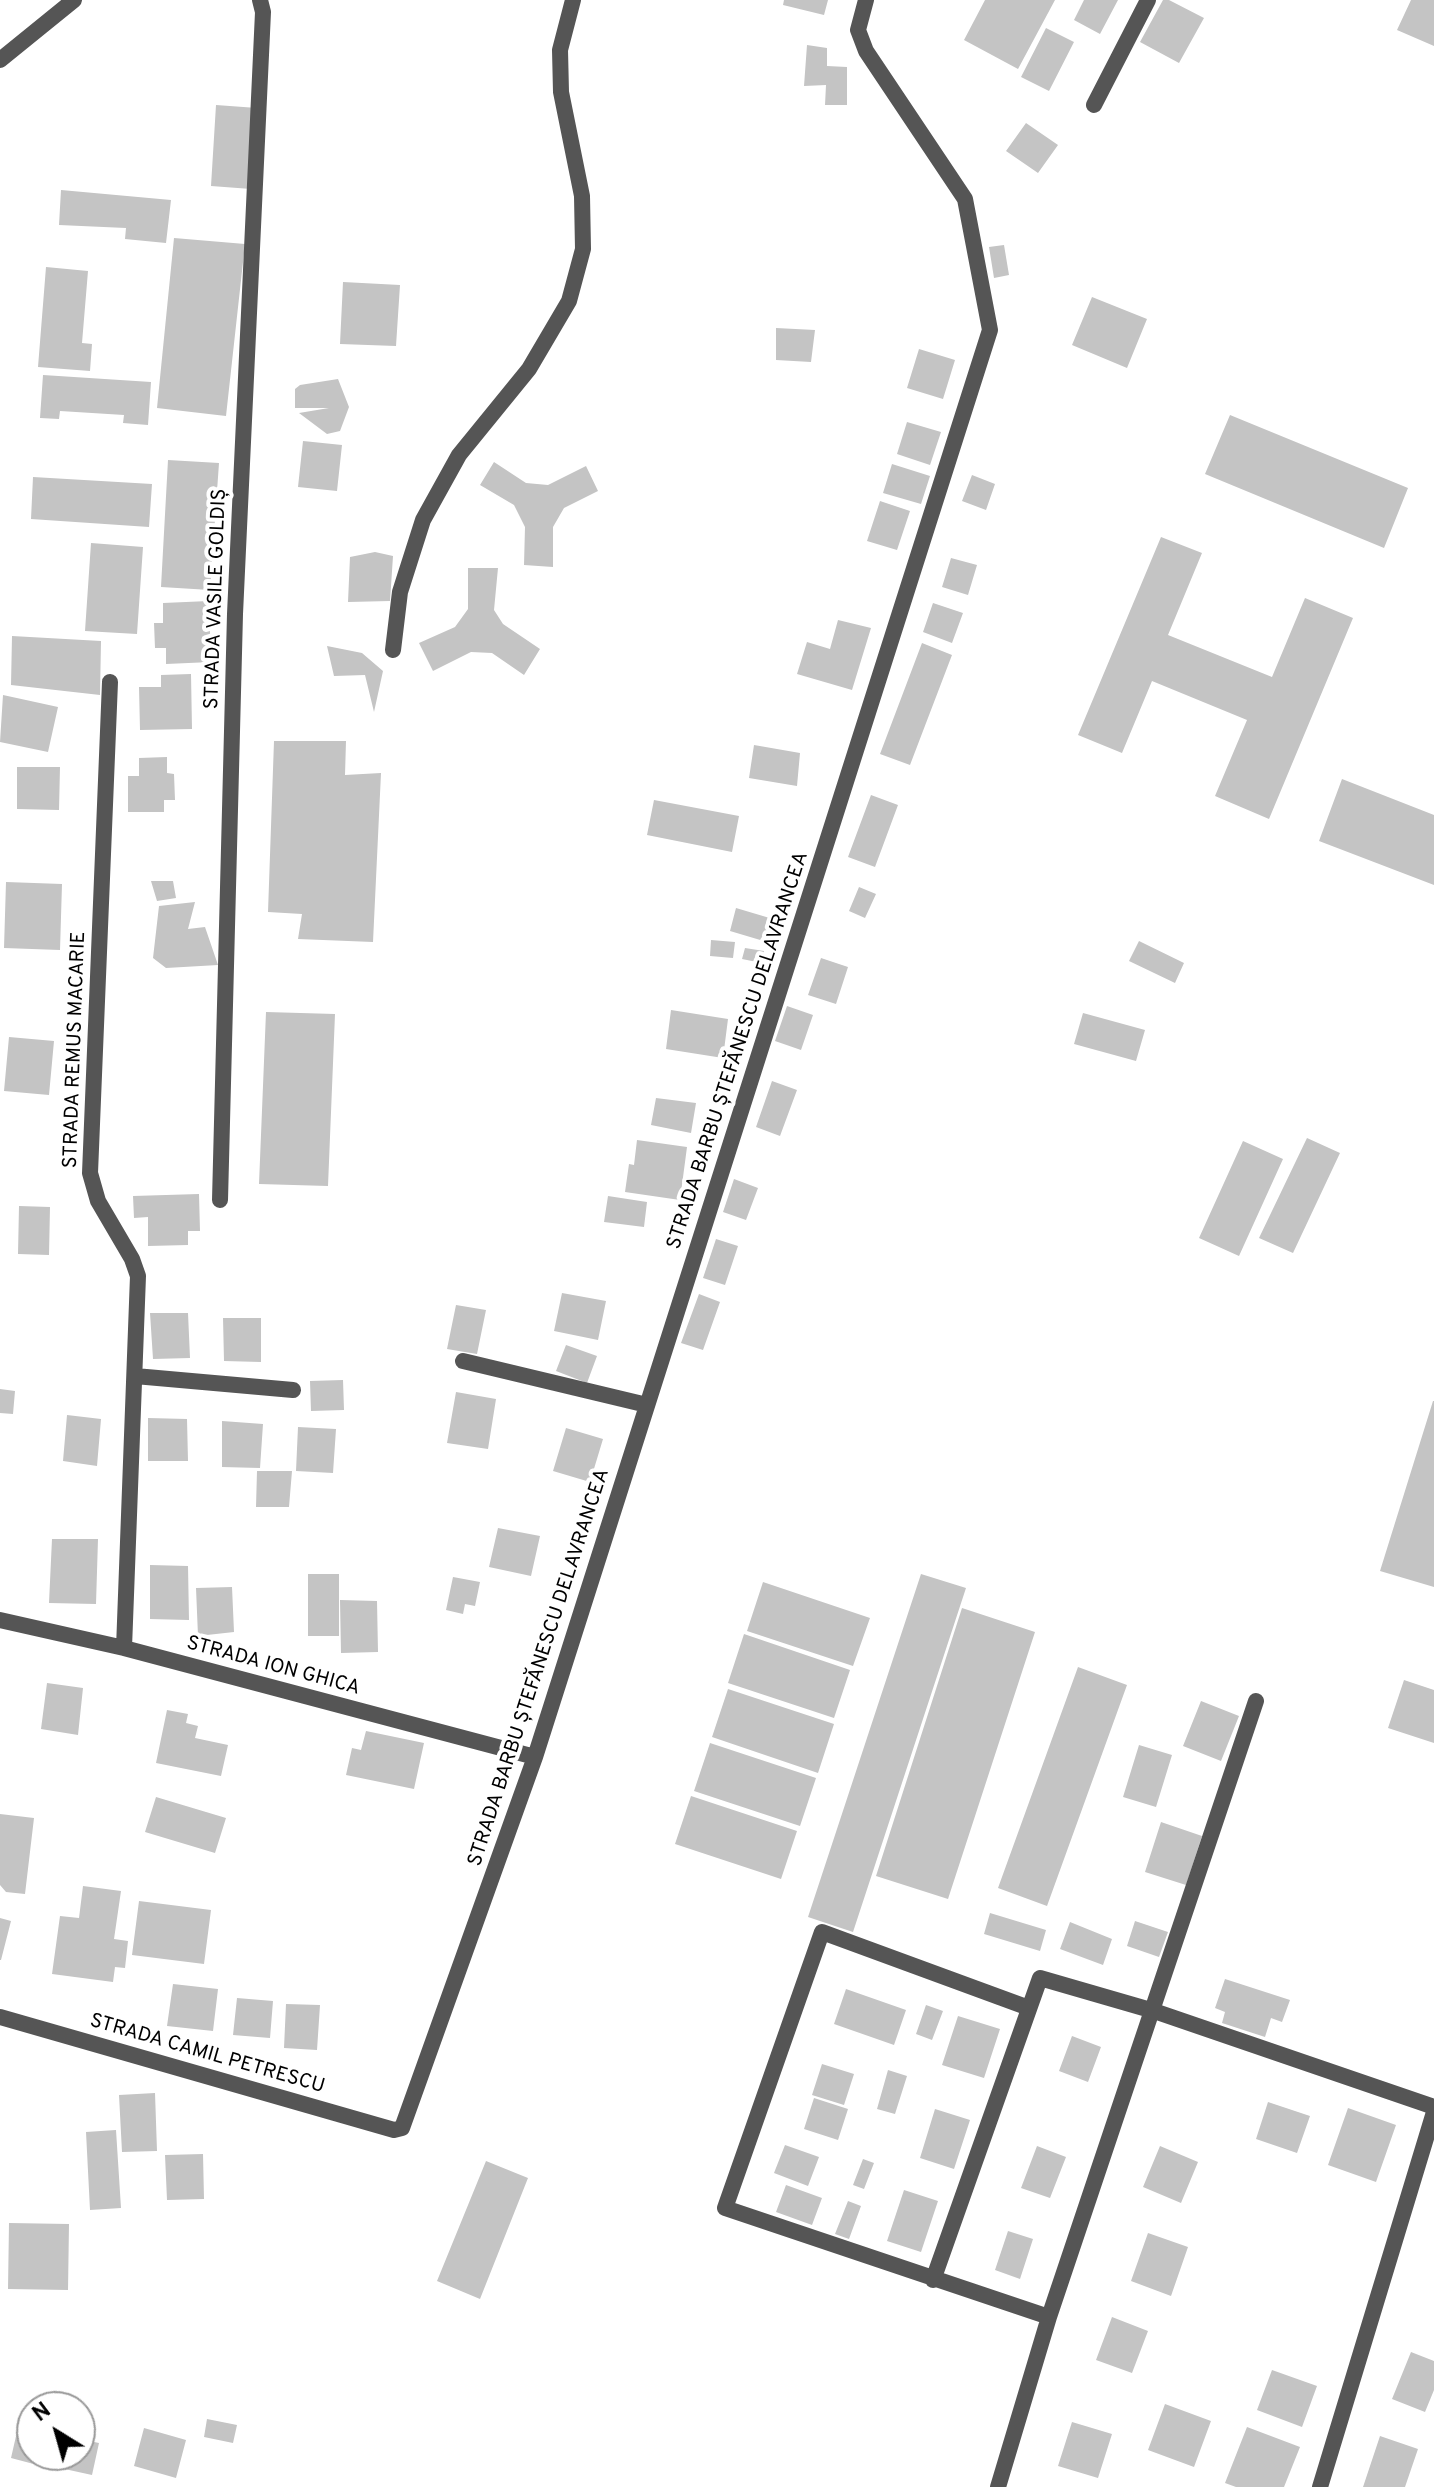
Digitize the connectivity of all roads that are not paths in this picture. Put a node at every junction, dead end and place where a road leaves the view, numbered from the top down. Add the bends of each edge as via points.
1 (74, 0) edge
2 (260, 0) edge
3 (573, 0) edge
4 (866, 0) edge
5 (1148, 0) edge
6 (0, 60) edge
7 (1094, 105) dead end
8 (393, 650) dead end
9 (110, 682) dead end
10 (220, 1200) dead end
11 (463, 1361) dead end
12 (135, 1376) junction
13 (293, 1390) dead end
14 (647, 1405) junction
15 (0, 1620) edge
16 (124, 1648) junction
17 (1256, 1701) dead end
18 (535, 1757) junction
19 (1029, 2008) junction
20 (1154, 2011) junction
21 (0, 2017) edge
22 (1434, 2110) edge
23 (402, 2128) joint
24 (933, 2280) junction
25 (1049, 2317) junction
26 (998, 2487) edge
27 (1320, 2487) edge

1 - 6 street
2 - 10 street, STRADA VASILE GOLDIȘ via 263,28 235,614
3 - 8 street via 560,50 561,92 582,196 583,249 569,301 529,369 459,455 423,520 400,592
4 - 14 street, STRADA BARBU ȘTEFĂNESCU DELAVRANCEA via 858,30 866,51 965,199 990,330
5 - 7 street
9 - 12 street, STRADA REMUS MACARIE via 90,1173 98,1201 138,1276
11 - 14 street
12 - 13 street
12 - 16 street, STRADA REMUS MACARIE
14 - 18 street, STRADA BARBU ȘTEFĂNESCU DELAVRANCEA
15 - 16 street, STRADA ION GHICA
16 - 18 street, STRADA ION GHICA
17 - 20 street
18 - 23 street, STRADA BARBU ȘTEFĂNESCU DELAVRANCEA
19 - 20 street via 1040,1978
19 - 24 street
19 - 24 street via 822,1932 725,2208
20 - 22 street
20 - 25 street
21 - 23 street, STRADA CAMIL PETRESCU via 394,2130
22 - 27 street
24 - 25 street
25 - 26 street

